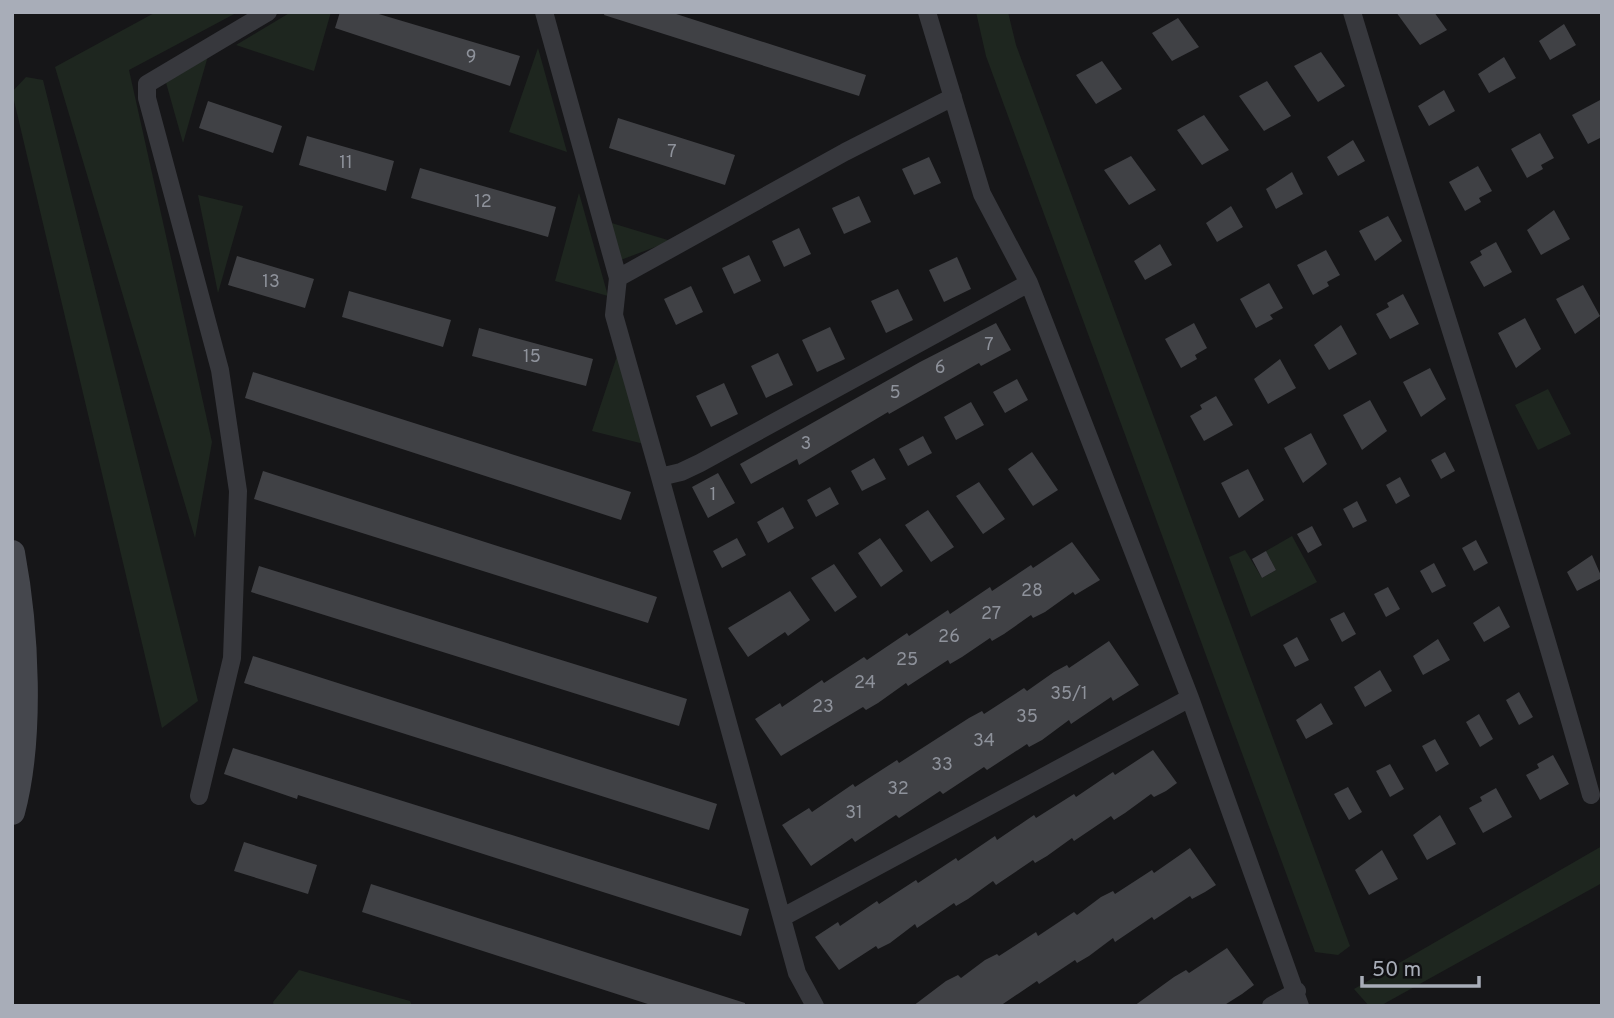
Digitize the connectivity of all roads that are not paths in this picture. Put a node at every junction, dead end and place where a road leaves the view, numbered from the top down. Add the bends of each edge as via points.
1 (268, 12) edge
2 (544, 12) edge
3 (928, 12) edge
4 (1352, 12) edge
5 (953, 97) junction
6 (618, 278) junction
7 (1029, 283) junction
8 (660, 477) junction
9 (12, 553) edge
10 (1189, 698) junction
11 (1591, 795) dead end
12 (199, 796) dead end
13 (12, 811) edge
14 (783, 917) junction
15 (1299, 998) edge
16 (815, 1006) edge
17 (1271, 1006) edge

1 - 12 street via 147,84 220,370 238,492 232,658
2 - 6 street
3 - 5 street
4 - 11 street
5 - 6 street
5 - 7 street via 982,194
6 - 8 street via 614,315
7 - 8 street via 700,463
7 - 10 street
8 - 14 street
9 - 13 main road via 20,599 25,694
10 - 14 street
10 - 15 street
14 - 16 street via 797,974
15 - 17 street

